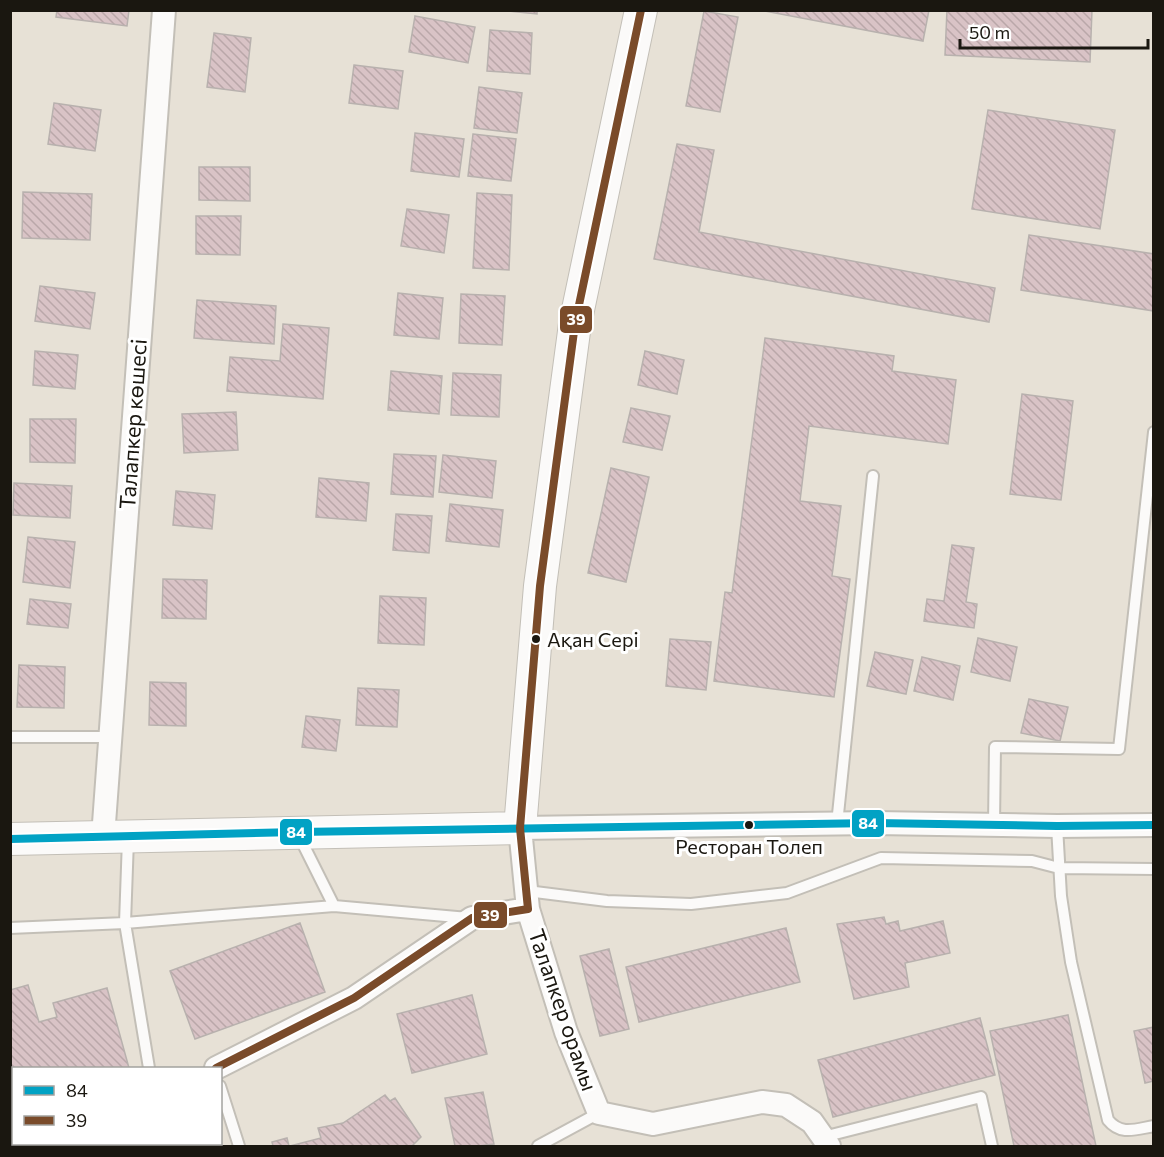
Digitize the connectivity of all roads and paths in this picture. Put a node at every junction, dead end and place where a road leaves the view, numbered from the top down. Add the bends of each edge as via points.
1 (164, 10) edge
2 (640, 10) edge
3 (1154, 432) edge
4 (873, 476) dead end
5 (110, 736) junction
6 (10, 737) edge
7 (837, 825) junction
8 (994, 825) junction
9 (1154, 825) edge
10 (1057, 826) junction
11 (520, 828) junction
12 (297, 832) junction
13 (115, 836) junction
14 (10, 839) edge
15 (1059, 868) junction
16 (1154, 869) edge
17 (528, 900) junction
18 (334, 906) junction
19 (472, 918) junction
20 (125, 923) junction
21 (10, 928) edge
22 (149, 1067) edge
23 (218, 1067) edge
24 (222, 1092) edge
25 (599, 1113) junction
26 (1154, 1126) edge
27 (825, 1142) edge
28 (239, 1146) edge
29 (538, 1146) edge
30 (992, 1146) edge

1 - 5 street, Талапкер көшесі
2 - 11 street via 575,324 540,586
3 - 8 lane via 1119,749 995,747
4 - 7 lane
5 - 6 lane
5 - 13 street, Талапкер көшесі
7 - 8 street
7 - 11 street
8 - 10 street
9 - 10 street
10 - 15 lane
11 - 12 street
11 - 17 street, Талапкер орамы
12 - 13 street
12 - 18 lane
13 - 14 street
13 - 20 lane
15 - 16 lane
15 - 17 lane via 1032,861 881,858 787,893 691,904
15 - 26 lane via 1071,962 1108,1120 1122,1131
17 - 19 street
17 - 25 street, Талапкер орамы via 566,1032
18 - 19 lane
18 - 20 lane
19 - 23 street via 354,998
20 - 21 lane
20 - 22 lane
24 - 28 lane
25 - 27 street, Талапкер орамы via 653,1124 762,1102 786,1105 812,1122
25 - 29 lane
27 - 30 lane via 981,1097

